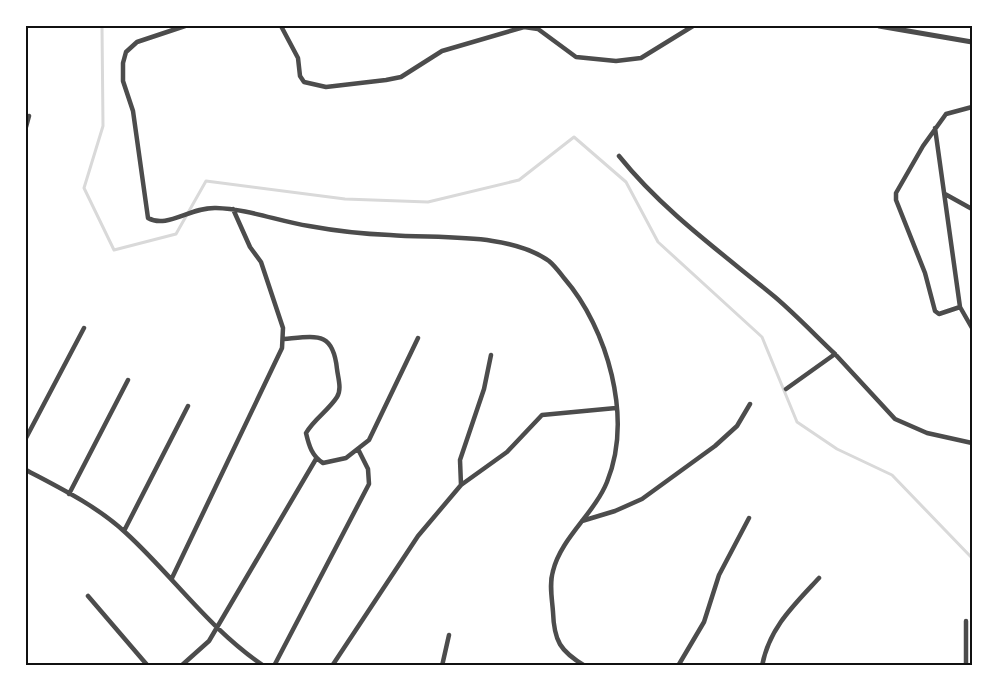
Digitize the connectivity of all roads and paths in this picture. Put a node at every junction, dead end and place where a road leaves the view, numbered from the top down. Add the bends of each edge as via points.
1 (185, 26) edge
2 (281, 26) edge
3 (693, 26) edge
4 (882, 26) edge
5 (972, 41) edge
6 (972, 107) edge
7 (29, 116) dead end
8 (26, 128) edge
9 (935, 128) junction
10 (619, 156) dead end
11 (945, 194) junction
12 (233, 208) junction
13 (972, 209) edge
14 (960, 307) junction
15 (84, 328) dead end
16 (972, 328) edge
17 (418, 338) dead end
18 (284, 339) junction
19 (835, 354) junction
20 (491, 355) dead end
21 (128, 380) dead end
22 (786, 389) dead end
23 (750, 405) dead end
24 (188, 406) dead end
25 (616, 408) junction
26 (26, 438) edge
27 (972, 443) edge
28 (358, 449) junction
29 (316, 459) junction
30 (26, 470) edge
31 (461, 485) junction
32 (69, 494) junction
33 (749, 518) dead end
34 (582, 521) junction
35 (124, 531) junction
36 (172, 578) junction
37 (819, 578) dead end
38 (88, 596) dead end
39 (966, 621) dead end
40 (217, 629) junction
41 (449, 635) dead end
42 (148, 666) edge
43 (181, 666) edge
44 (264, 666) edge
45 (274, 666) edge
46 (332, 666) edge
47 (442, 666) edge
48 (585, 666) edge
49 (678, 666) edge
50 (762, 666) edge
51 (966, 666) edge

1 - 12 street via 137,42 126,52 123,63 148,219 165,223 195,209
2 - 3 street via 298,58 304,82 326,87 401,77 442,51 524,27 538,29 576,57 616,61 640,58
4 - 5 street
6 - 9 street via 946,114
7 - 8 street
9 - 11 street
9 - 14 street via 896,192 896,200 925,273 935,311 948,313
10 - 19 street via 639,180
11 - 13 street
11 - 14 street
12 - 18 street via 261,262
12 - 25 street via 310,226 518,246 550,262 575,291 593,323 607,360
14 - 16 street
15 - 26 street
17 - 28 street via 374,433
18 - 29 street via 322,338 331,344 335,354 338,396 306,433
18 - 36 street
19 - 22 street
19 - 27 street via 895,419 927,433
20 - 31 street via 460,460
21 - 32 street
23 - 34 street via 737,426 715,446 642,498
24 - 35 street
25 - 31 street via 542,415 507,452
25 - 34 street via 616,449 607,484
28 - 29 street via 334,462
28 - 45 street via 368,469 369,484
29 - 40 street
30 - 32 street
31 - 46 street via 418,536
32 - 35 street via 94,507
33 - 49 street via 719,574 704,622
34 - 48 street via 562,551 551,584 557,639 564,653
35 - 36 street
36 - 40 street
37 - 50 street via 776,625
38 - 42 street
39 - 51 street
40 - 43 street
40 - 44 street
41 - 47 street

